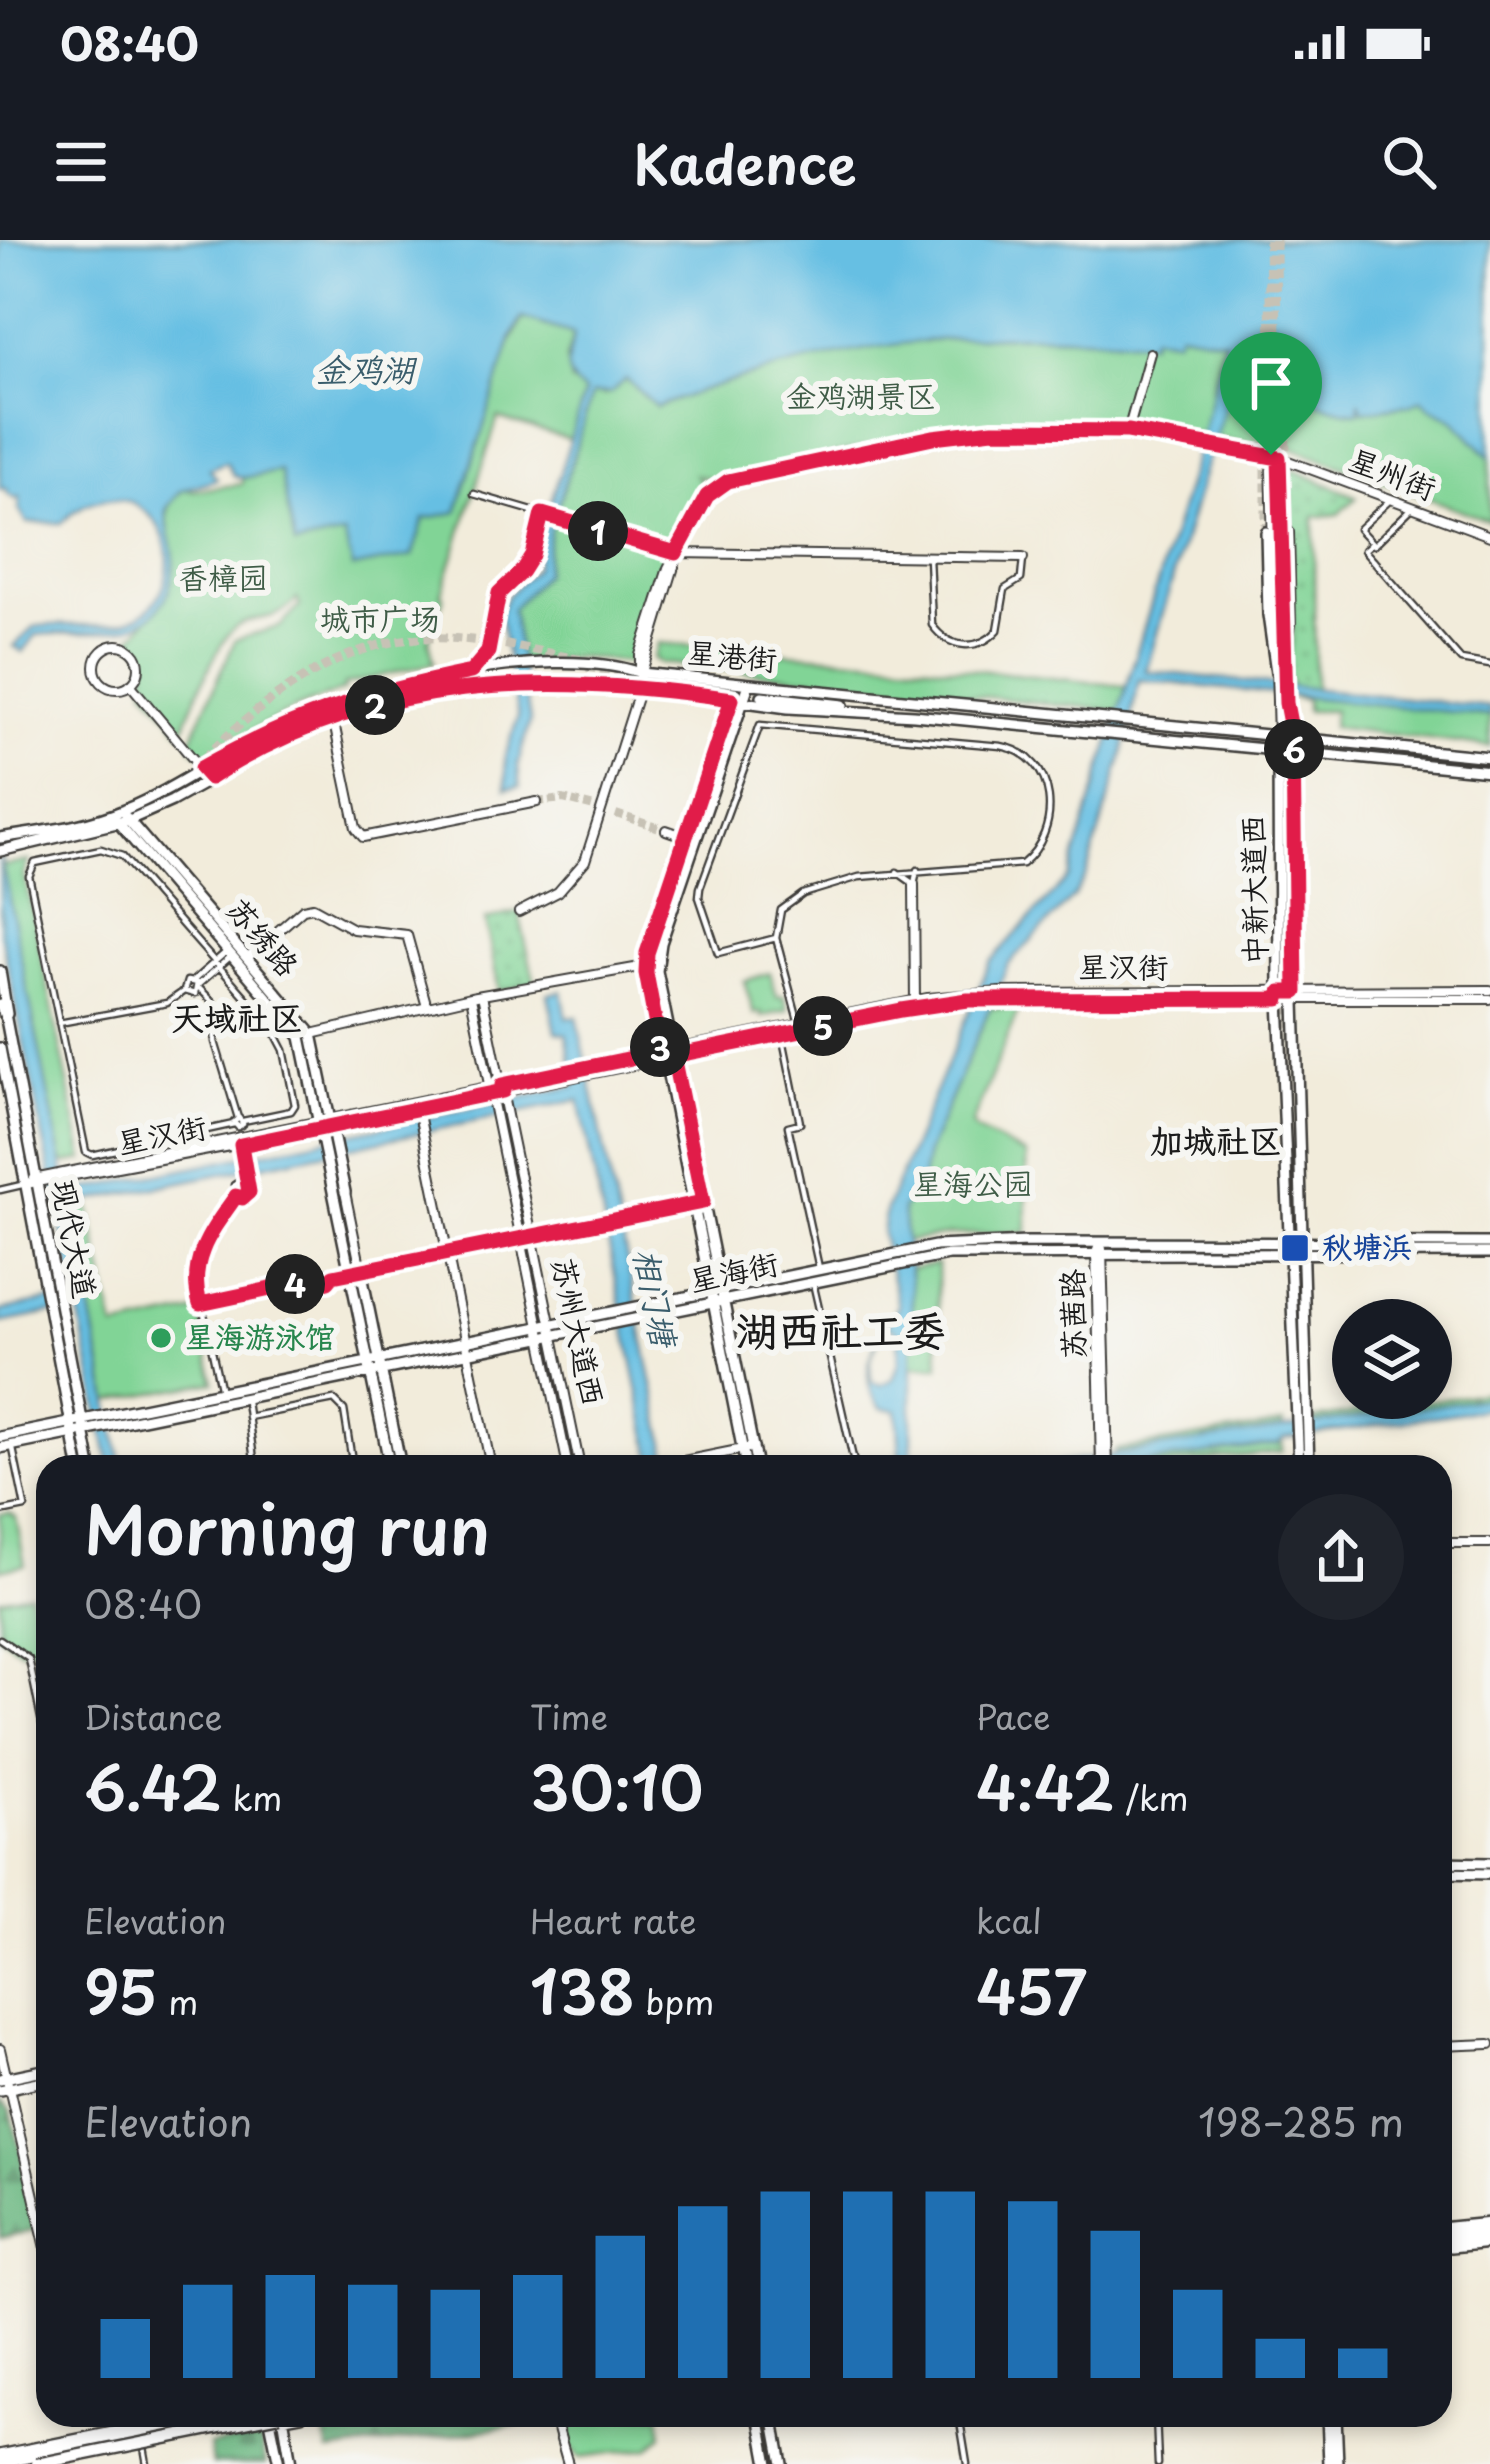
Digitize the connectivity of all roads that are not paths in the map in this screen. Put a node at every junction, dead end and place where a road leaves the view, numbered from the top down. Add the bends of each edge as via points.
1 (1150, 353) dead end
2 (1128, 431) junction
3 (1275, 456) junction
4 (474, 494) dead end
5 (1390, 500) junction
6 (1412, 508) junction
7 (543, 514) junction
8 (1266, 532) tunnel mouth
9 (1288, 532) tunnel mouth
10 (1490, 536) edge
11 (1372, 543) junction
12 (676, 553) junction
13 (929, 557) junction
14 (1023, 558) joint
15 (1284, 653) junction
16 (1490, 665) edge
17 (471, 672) junction
18 (641, 673) junction
19 (1279, 678) junction
20 (130, 684) junction
21 (743, 684) junction
22 (640, 688) junction
23 (763, 694) tunnel mouth
24 (738, 699) junction
25 (1281, 703) junction
26 (914, 709) junction
27 (332, 718) junction
28 (1137, 730) junction
29 (1278, 737) junction
30 (1293, 739) junction
31 (1278, 750) junction
32 (1294, 752) junction
33 (1490, 758) edge
34 (201, 768) junction
35 (1490, 771) edge
36 (210, 778) junction
37 (537, 802) tunnel mouth
38 (602, 809) junction
39 (616, 814) tunnel mouth
40 (120, 817) junction
41 (666, 830) tunnel mouth
42 (686, 837) junction
43 (0, 838) edge
44 (0, 851) edge
45 (917, 870) junction
46 (1290, 871) tunnel mouth
47 (897, 872) junction
48 (914, 884) junction
49 (519, 912) dead end
50 (776, 938) junction
51 (230, 953) junction
52 (247, 958) junction
53 (651, 964) junction
54 (216, 965) junction
55 (0, 970) edge
56 (197, 985) junction
57 (184, 991) junction
58 (1490, 994) edge
59 (477, 996) junction
60 (1280, 996) junction
61 (1295, 997) junction
62 (915, 1004) junction
63 (0, 1005) edge
64 (427, 1007) junction
65 (6, 1019) junction
66 (59, 1023) junction
67 (799, 1024) junction
68 (312, 1034) junction
69 (782, 1034) junction
70 (0, 1048) edge
71 (667, 1054) junction
72 (592, 1069) junction
73 (1288, 1077) tunnel mouth
74 (503, 1091) junction
75 (490, 1094) junction
76 (419, 1113) junction
77 (326, 1128) junction
78 (239, 1132) junction
79 (332, 1156) junction
80 (1284, 1169) junction
81 (247, 1179) junction
82 (33, 1182) junction
83 (0, 1190) edge
84 (345, 1192) joint
85 (236, 1196) junction
86 (698, 1203) junction
87 (533, 1236) junction
88 (520, 1238) junction
89 (1490, 1243) edge
90 (1289, 1247) junction
91 (1304, 1248) junction
92 (1100, 1249) junction
93 (448, 1253) junction
94 (1490, 1253) edge
95 (878, 1262) junction
96 (819, 1268) junction
97 (356, 1271) junction
98 (850, 1273) junction
99 (813, 1281) junction
100 (853, 1290) dead end
101 (716, 1296) junction
102 (53, 1299) junction
103 (200, 1304) junction
104 (552, 1329) junction
105 (540, 1331) junction
106 (466, 1346) junction
107 (375, 1365) junction
108 (221, 1392) junction
109 (245, 1397) junction
110 (248, 1417) junction
111 (115, 1419) junction
112 (1303, 1420) junction
113 (78, 1427) junction
114 (847, 1429) junction
115 (837, 1431) dead end
116 (0, 1437) edge
117 (1304, 1440) junction
118 (13, 1445) junction
119 (0, 1448) edge
120 (748, 1448) junction
121 (79, 1455) edge
122 (87, 1455) edge
123 (253, 1455) edge
124 (351, 1455) edge
125 (388, 1455) edge
126 (398, 1455) edge
127 (489, 1455) edge
128 (566, 1455) edge
129 (578, 1455) edge
130 (713, 1455) edge
131 (747, 1455) edge
132 (751, 1455) edge
133 (852, 1455) edge
134 (1104, 1455) edge
135 (1301, 1455) edge
136 (1307, 1455) edge
137 (0, 1512) edge
138 (1452, 1543) edge
139 (1490, 1543) edge
140 (0, 1639) edge
141 (36, 1694) edge
142 (1452, 1862) edge
143 (1490, 1863) edge
144 (1452, 1873) edge
145 (1490, 1874) edge
146 (1490, 2044) edge
147 (1452, 2046) edge
148 (0, 2049) edge
149 (36, 2073) edge
150 (36, 2081) edge
151 (4, 2084) edge
152 (36, 2210) edge
153 (1490, 2233) edge
154 (1452, 2237) edge
155 (143, 2427) edge
156 (172, 2427) edge
157 (226, 2427) edge
158 (233, 2427) edge
159 (277, 2427) edge
160 (280, 2427) edge
161 (557, 2427) edge
162 (760, 2427) edge
163 (777, 2427) edge
164 (961, 2427) edge
165 (1156, 2427) edge
166 (1327, 2427) edge
167 (1336, 2427) edge
168 (144, 2447) junction
169 (0, 2459) edge
170 (37, 2464) edge
171 (64, 2464) edge
172 (147, 2464) edge
173 (279, 2464) edge
174 (291, 2464) edge
175 (568, 2464) edge
176 (768, 2464) edge
177 (782, 2464) edge
178 (967, 2464) edge
179 (1158, 2464) edge
180 (1329, 2464) edge
181 (1338, 2464) edge

1 - 2 street
2 - 3 street, 星州街
2 - 12 street, 星州街 via 961,433 734,479 707,496
3 - 5 street, 星州街
3 - 15 street, 中新大道西
3 - 19 street, 中新大道西
4 - 7 street
5 - 6 street, 星州街
5 - 11 street via 1359,529
6 - 10 street, 星州街
6 - 11 street
7 - 12 street
7 - 17 street via 532,555 499,593 488,652
8 - 19 main road
9 - 15 main road
11 - 16 street via 1364,550 1461,660
12 - 13 street
12 - 18 street, 星州街
13 - 14 street
13 - 14 street via 932,625 965,645 998,630 1004,589 1021,579
15 - 19 street, 中新大道西
17 - 18 main road, 星港街 via 591,664
17 - 34 main road, 星港街 via 329,706
18 - 21 main road, 星港街
18 - 22 street, 星州街
19 - 25 street, 中新大道西
20 - 20 street via 136,656 121,645 104,648 95,662 100,682
20 - 34 street
21 - 24 main road
21 - 26 main road, 星港街
22 - 24 main road, 星港街
22 - 27 main road, 星港街 via 508,684
22 - 38 street, 星州街
23 - 26 main road
24 - 26 main road, 星港街 via 788,708
24 - 42 main road
24 - 53 main road
25 - 29 street, 中新大道西
25 - 30 street, 中新大道西
26 - 28 main road, 星港街
26 - 28 main road, 星港街 via 1102,733
27 - 36 main road, 星港街
27 - 37 street via 363,837
28 - 29 main road, 星港街
28 - 31 main road, 星港街
29 - 30 main road, 星港街
29 - 31 main road, 中新大道西
30 - 32 main road, 中新大道西
30 - 33 main road, 星港街
31 - 32 main road, 星港街
31 - 60 main road, 中新大道西
32 - 35 main road, 星港街
32 - 61 main road, 中新大道西
34 - 36 street
34 - 40 main road, 星港街
36 - 40 main road, 星港街
38 - 39 street
38 - 49 street, 星州街 via 575,876
40 - 43 main road, 星港街
40 - 44 main road, 星港街
40 - 51 main road, 苏绣路
40 - 52 main road, 苏绣路
41 - 42 street
42 - 53 main road
45 - 47 street
45 - 48 street
45 - 50 street via 1008,868 1030,858 1050,802 1032,760 1001,746 760,725 699,897 718,953
46 - 61 main road
47 - 48 street
47 - 50 street via 803,894 781,910
48 - 62 street
50 - 67 street
51 - 54 street
51 - 77 main road, 苏绣路 via 301,1037
52 - 64 street via 313,907 359,931 407,935
52 - 68 main road, 苏绣路
53 - 59 street
53 - 71 main road
54 - 56 street
54 - 66 street via 117,852 100,848 35,863 29,876
54 - 78 street via 277,1034 295,1101 291,1111
55 - 65 main road, 现代大道
56 - 57 street via 192,995
56 - 57 street via 185,982
56 - 78 street via 213,1002
57 - 66 street via 166,1003
58 - 61 street, 星汉街
59 - 64 street
59 - 74 street, 苏州大道西
59 - 75 street, 苏州大道西
60 - 61 street, 星汉街
60 - 62 street, 星汉街 via 1000,996
60 - 80 main road, 中新大道西
61 - 91 main road, 中新大道西
62 - 67 street, 星汉街
62 - 69 street, 星汉街
63 - 65 main road, 现代大道
64 - 68 street
65 - 82 main road, 现代大道
66 - 78 street via 86,1152
67 - 71 street, 星汉街
68 - 77 main road, 苏绣路
69 - 71 street, 星汉街
69 - 96 street via 800,1123 788,1126
70 - 82 main road, 现代大道
71 - 72 street, 星汉街
71 - 72 street, 星汉街
71 - 86 main road
72 - 74 street, 星汉街
73 - 80 main road
74 - 75 street, 星汉街
74 - 87 street, 苏州大道西
75 - 76 street, 星汉街
75 - 77 street, 星汉街
75 - 88 street, 苏州大道西
76 - 77 street, 星汉街
76 - 93 street
77 - 78 street, 星汉街
77 - 79 main road, 苏绣路
78 - 81 street
78 - 82 street, 星汉街
79 - 84 main road, 苏绣路
79 - 97 main road, 苏绣路
80 - 90 main road, 中新大道西
81 - 85 street via 234,1185
81 - 85 street via 248,1195
82 - 83 street
82 - 102 main road, 现代大道
84 - 97 street, 苏绣路
85 - 103 street via 203,1243
86 - 87 street
86 - 101 main road
87 - 88 street
87 - 104 street, 苏州大道西
88 - 93 street
88 - 105 street, 苏州大道西
89 - 91 main road, 星海街
90 - 91 main road, 星海街
90 - 92 main road, 星海街
90 - 112 main road, 中新大道西
91 - 94 main road, 星海街
91 - 112 main road, 中新大道西
92 - 95 main road, 星海街
92 - 134 street, 苏茜路
93 - 97 street
93 - 106 street
95 - 96 main road, 星海街
95 - 98 main road, 星海街
96 - 101 main road, 星海街
97 - 103 street
97 - 107 main road, 苏绣路
98 - 99 main road, 星海街
98 - 100 street
99 - 101 main road, 星海街
99 - 114 street
101 - 104 main road, 星海街
101 - 120 main road
102 - 113 main road, 现代大道
102 - 113 main road, 现代大道 via 62,1312
103 - 108 street
104 - 105 main road, 星海街
104 - 129 street, 苏州大道西
105 - 106 main road, 星海街
105 - 128 street, 苏州大道西
106 - 107 main road, 星海街
106 - 127 street
107 - 108 main road, 星海街
107 - 109 main road, 星海街
107 - 125 main road, 苏绣路
107 - 126 main road, 苏绣路
108 - 111 main road, 星海街
109 - 110 street
109 - 111 main road, 星海街
110 - 123 street
110 - 124 street via 334,1400 344,1410
111 - 113 main road, 星海街
112 - 117 main road, 中新大道西
113 - 116 main road, 星海街
113 - 118 main road, 星海街
113 - 121 main road, 现代大道
113 - 122 main road, 现代大道
114 - 115 street
114 - 133 street
117 - 135 main road, 中新大道西
117 - 136 main road, 中新大道西
118 - 119 main road, 星海街
118 - 137 street via 25,1507
120 - 130 street
120 - 131 main road
120 - 132 main road
138 - 139 street
140 - 141 street via 29,1659
142 - 143 main road
144 - 145 main road
146 - 147 street
148 - 151 street
149 - 151 main road
150 - 151 main road
151 - 152 street
153 - 154 highway
155 - 169 main road
156 - 169 highway, bridge
157 - 170 highway, bridge
158 - 168 main road
159 - 173 main road
160 - 174 main road
161 - 175 street
162 - 176 main road
163 - 177 main road
164 - 178 street
165 - 179 street
166 - 180 main road
167 - 181 main road
168 - 171 main road
168 - 172 street

